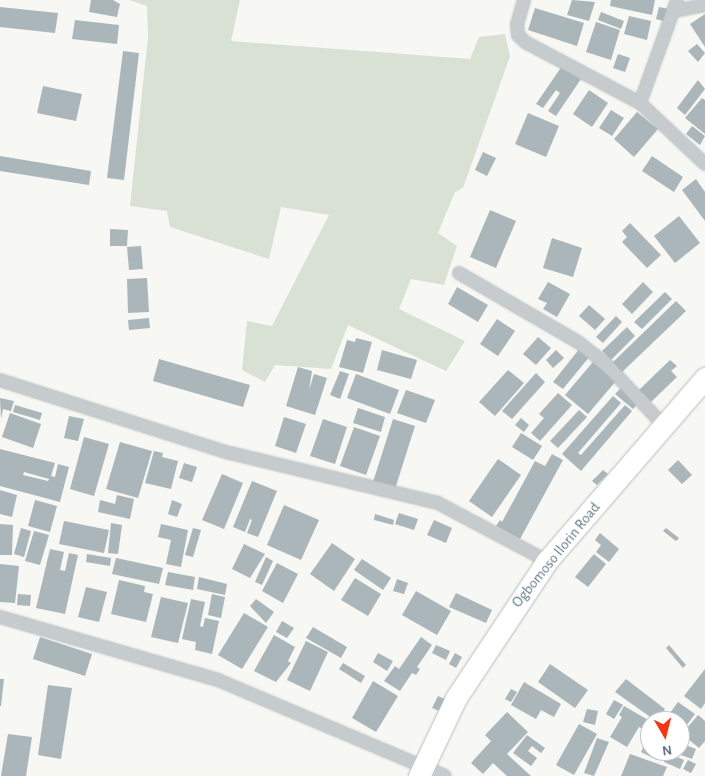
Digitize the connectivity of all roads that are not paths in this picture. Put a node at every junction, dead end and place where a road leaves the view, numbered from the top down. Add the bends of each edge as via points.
1 (524, 0) edge
2 (675, 5) edge
3 (705, 5) edge
4 (640, 103) junction
5 (705, 164) edge
6 (459, 273) dead end
7 (705, 378) edge
8 (0, 380) edge
9 (664, 426) junction
10 (547, 560) junction
11 (0, 617) edge
12 (421, 772) edge
13 (445, 776) edge

1 - 4 street via 517,24 518,35 525,42
2 - 3 street
2 - 4 street
4 - 5 street
6 - 9 street via 578,342 607,365
7 - 9 highway, Ogbomoso Ilorin Road
8 - 10 street via 226,452 438,503
9 - 10 highway, Ogbomoso Ilorin Road
10 - 12 highway, Ogbomoso Ilorin Road via 456,698
11 - 12 street via 218,680
12 - 13 street

